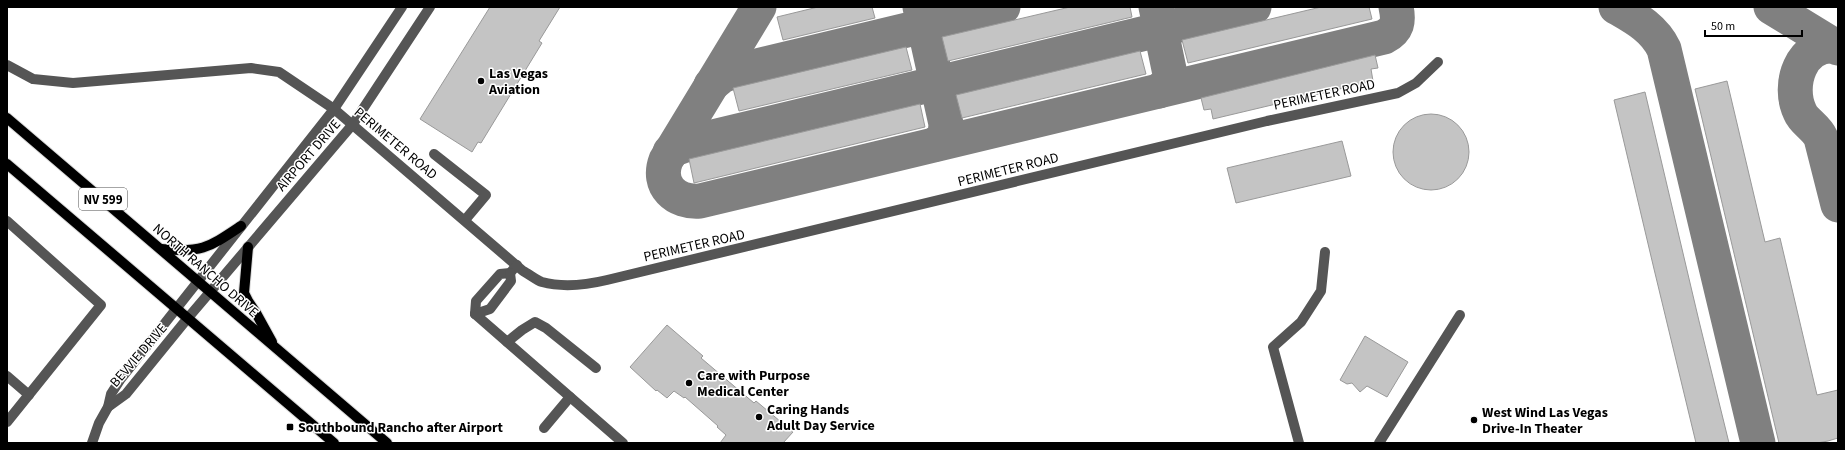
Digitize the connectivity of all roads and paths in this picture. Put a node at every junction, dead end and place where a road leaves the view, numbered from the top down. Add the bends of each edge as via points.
1 (402, 7) edge
2 (430, 7) edge
3 (1438, 62) dead end
4 (7, 64) edge
5 (334, 109) junction
6 (7, 118) edge
7 (353, 124) junction
8 (434, 154) dead end
9 (7, 164) edge
10 (465, 220) junction
11 (7, 221) edge
12 (241, 226) junction
13 (248, 247) junction
14 (161, 249) junction
15 (1325, 252) dead end
16 (513, 269) junction
17 (198, 281) junction
18 (210, 292) junction
19 (176, 309) junction
20 (475, 314) junction
21 (1460, 315) dead end
22 (187, 319) junction
23 (507, 342) junction
24 (275, 347) junction
25 (596, 368) dead end
26 (7, 376) edge
27 (29, 395) junction
28 (570, 397) junction
29 (108, 407) junction
30 (7, 422) edge
31 (544, 428) dead end
32 (92, 443) edge
33 (334, 443) edge
34 (387, 443) edge
35 (623, 443) edge
36 (1299, 443) edge
37 (1379, 443) edge

1 - 5 street, AIRPORT DRIVE
2 - 7 street, AIRPORT DRIVE
3 - 16 street, PERIMETER ROAD via 1416,83 1398,93 1267,121 592,283 569,286 541,282
4 - 5 street, PERIMETER ROAD via 33,79 73,82 251,68 278,72
5 - 7 street, PERIMETER ROAD
5 - 12 street, AIRPORT DRIVE
6 - 14 main road, NORTH RANCHO DRIVE / NV 599
7 - 10 street, PERIMETER ROAD
7 - 13 street, AIRPORT DRIVE
8 - 10 street via 486,195
9 - 19 main road, NV 599
10 - 16 street, PERIMETER ROAD
11 - 27 street via 101,305
12 - 14 main road via 216,243 197,250
12 - 17 street, AIRPORT DRIVE
13 - 18 street, AIRPORT DRIVE
13 - 24 main road via 244,293
14 - 17 main road, NORTH RANCHO DRIVE / NV 599
15 - 36 street via 1321,291 1301,322 1273,347
16 - 20 street via 500,274 480,296 476,301
16 - 20 street via 512,282 490,310
17 - 18 main road, NORTH RANCHO DRIVE / NV 599
17 - 19 street, BEVVIE DRIVE
18 - 22 street, BEVVIE DRIVE
18 - 24 main road, NORTH RANCHO DRIVE / NV 599
19 - 22 main road, NV 599
19 - 29 street, BEVVIE DRIVE via 120,380 111,394
20 - 23 street
21 - 37 street
22 - 29 street, BEVVIE DRIVE via 126,394
22 - 33 main road, NV 599
23 - 25 street via 535,322
23 - 28 street
24 - 34 main road, NORTH RANCHO DRIVE / NV 599
26 - 27 street
27 - 30 street
28 - 31 street
28 - 35 street
29 - 32 street

